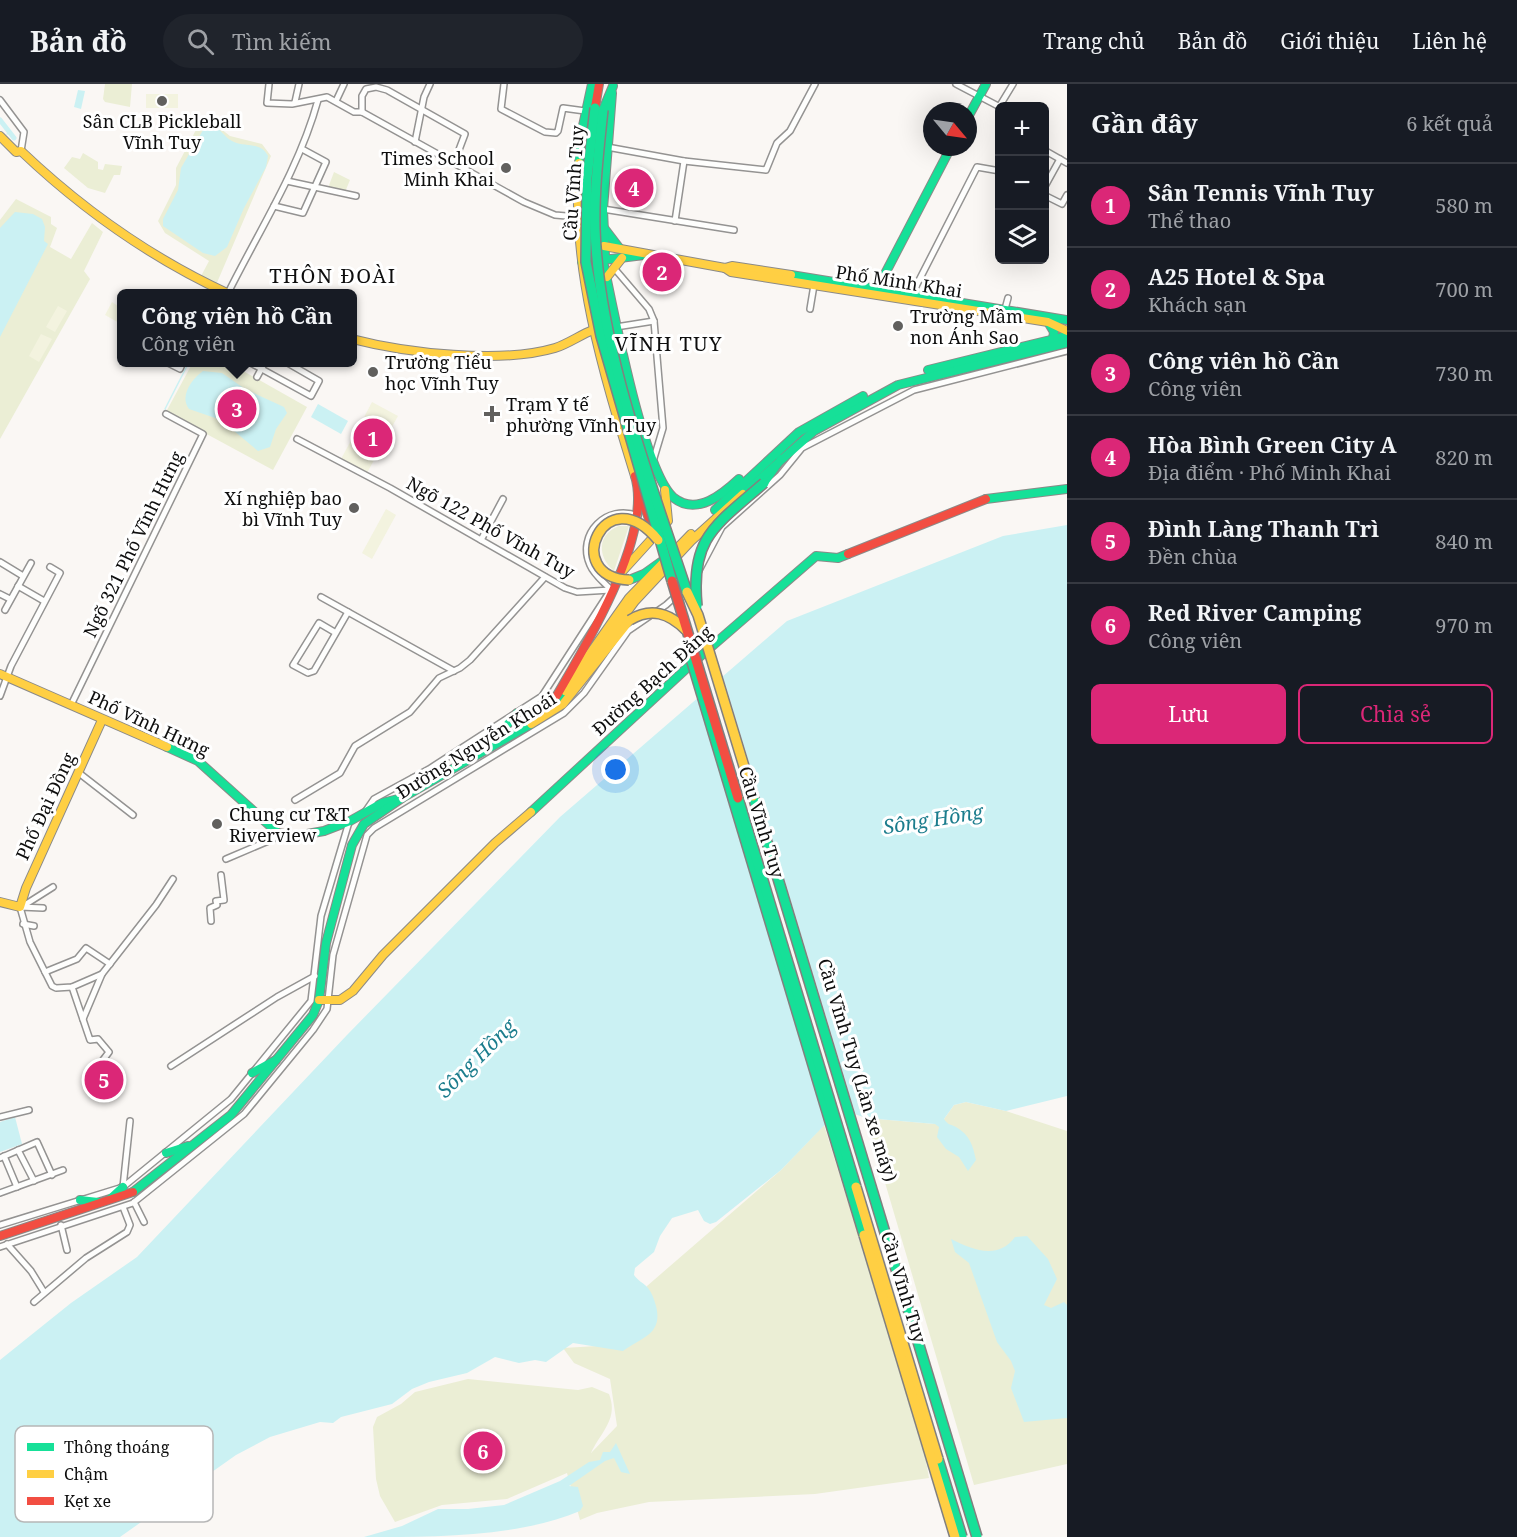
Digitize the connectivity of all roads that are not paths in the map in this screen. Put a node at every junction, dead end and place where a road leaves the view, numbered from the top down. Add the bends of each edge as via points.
1 (269, 84) edge
2 (299, 84) edge
3 (344, 84) edge
4 (430, 84) edge
5 (504, 84) edge
6 (592, 84) edge
7 (599, 84) edge
8 (815, 84) edge
9 (956, 84) edge
10 (986, 84) edge
11 (1013, 84) edge
12 (611, 85) edge
13 (979, 97) junction
14 (0, 100) edge
15 (318, 100) junction
16 (336, 101) junction
17 (295, 102) junction
18 (976, 102) edge
19 (1002, 102) edge
20 (995, 105) edge
21 (599, 109) junction
22 (421, 110) junction
23 (585, 111) junction
24 (362, 112) junction
25 (0, 136) edge
26 (415, 142) junction
27 (607, 147) junction
28 (302, 149) junction
29 (21, 151) junction
30 (1049, 153) edge
31 (946, 156) edge
32 (1060, 159) junction
33 (684, 161) junction
34 (454, 163) junction
35 (1067, 163) edge
36 (995, 169) edge
37 (1049, 179) edge
38 (287, 181) junction
39 (313, 187) junction
40 (1067, 195) edge
41 (356, 196) dead end
42 (1049, 198) edge
43 (274, 206) junction
44 (603, 209) junction
45 (578, 217) junction
46 (675, 221) junction
47 (603, 228) junction
48 (734, 230) dead end
49 (580, 246) junction
50 (604, 246) junction
51 (621, 254) junction
52 (581, 261) junction
53 (603, 261) junction
54 (614, 268) junction
55 (607, 277) junction
56 (812, 282) junction
57 (214, 289) edge
58 (231, 289) edge
59 (875, 292) junction
60 (912, 294) junction
61 (1008, 298) dead end
62 (810, 309) dead end
63 (1005, 309) junction
64 (1065, 317) edge
65 (654, 321) junction
66 (1048, 322) junction
67 (616, 327) junction
68 (593, 330) junction
69 (1067, 331) edge
70 (1067, 336) edge
71 (1053, 339) junction
72 (357, 340) edge
73 (1067, 343) edge
74 (1067, 351) edge
75 (1006, 362) junction
76 (257, 367) edge
77 (293, 367) edge
78 (261, 369) junction
79 (257, 377) dead end
80 (630, 380) junction
81 (608, 388) junction
82 (636, 399) junction
83 (614, 408) junction
84 (166, 414) dead end
85 (297, 439) dead end
86 (783, 446) junction
87 (654, 458) junction
88 (781, 459) junction
89 (664, 488) junction
90 (1067, 489) edge
91 (640, 494) junction
92 (503, 500) dead end
93 (638, 516) junction
94 (660, 530) junction
95 (481, 540) junction
96 (665, 558) junction
97 (0, 562) edge
98 (31, 563) dead end
99 (50, 567) dead end
100 (619, 575) junction
101 (23, 576) junction
102 (545, 577) junction
103 (18, 586) junction
104 (611, 590) junction
105 (0, 594) edge
106 (321, 597) dead end
107 (10, 600) junction
108 (44, 601) junction
109 (5, 610) dead end
110 (348, 612) junction
111 (698, 615) junction
112 (336, 633) junction
113 (689, 634) junction
114 (454, 671) junction
115 (3, 676) edge
116 (0, 696) edge
117 (557, 699) junction
118 (70, 705) junction
119 (517, 713) junction
120 (102, 720) junction
121 (531, 724) junction
122 (498, 742) junction
123 (79, 773) junction
124 (414, 776) junction
125 (402, 798) junction
126 (294, 800) dead end
127 (365, 813) junction
128 (133, 815) dead end
129 (349, 822) junction
130 (278, 833) junction
131 (226, 859) dead end
132 (221, 874) dead end
133 (172, 879) dead end
134 (53, 887) dead end
135 (0, 902) edge
136 (43, 908) dead end
137 (21, 910) junction
138 (211, 921) dead end
139 (23, 924) junction
140 (33, 926) dead end
141 (110, 964) junction
142 (45, 972) junction
143 (102, 974) junction
144 (318, 975) junction
145 (72, 987) junction
146 (324, 1000) junction
147 (82, 1020) junction
148 (278, 1058) junction
149 (171, 1066) dead end
150 (252, 1073) junction
151 (90, 1077) dead end
152 (29, 1110) dead end
153 (0, 1118) edge
154 (130, 1121) dead end
155 (194, 1144) junction
156 (18, 1150) junction
157 (166, 1153) junction
158 (2, 1157) edge
159 (63, 1170) dead end
160 (52, 1175) junction
161 (34, 1181) junction
162 (17, 1187) junction
163 (123, 1187) junction
164 (0, 1191) edge
165 (80, 1200) junction
166 (105, 1202) junction
167 (134, 1202) junction
168 (123, 1207) junction
169 (144, 1222) dead end
170 (61, 1225) junction
171 (0, 1227) edge
172 (18, 1229) junction
173 (4, 1240) edge
174 (0, 1247) edge
175 (67, 1250) dead end
176 (44, 1292) junction
177 (34, 1302) dead end
178 (955, 1537) edge
179 (962, 1537) edge
180 (977, 1537) edge
181 (984, 1537) edge

1 - 17 street via 267,103
2 - 17 street
3 - 16 street
4 - 22 street
5 - 23 street via 501,109 545,132 558,131 563,108
6 - 21 main road
6 - 23 main road
7 - 21 main road
8 - 33 street via 790,131 777,143 766,170
9 - 13 street
10 - 13 main road
11 - 19 street
12 - 21 main road
12 - 27 main road
13 - 18 main road
13 - 20 street
14 - 29 street via 24,132
15 - 16 street via 327,97
15 - 17 street
15 - 28 street
16 - 24 street via 354,112
21 - 96 main road, Cầu Vĩnh Tuy, bridge via 587,178 586,262 601,336
21 - 111 main road, Cầu Vĩnh Tuy, bridge via 596,245 605,308 633,416 687,591
22 - 24 street via 376,87 366,89 362,96
22 - 26 street
22 - 34 street via 465,134
23 - 45 main road
24 - 26 street
25 - 29 main road via 12,150
26 - 34 street
27 - 33 street
27 - 44 main road
28 - 38 street
28 - 39 street via 326,162
29 - 57 main road via 52,181 111,226
30 - 32 street
31 - 59 main road
32 - 35 street
32 - 37 street
33 - 46 street
34 - 45 street via 524,202 555,215
36 - 60 street via 977,167
38 - 39 street
38 - 43 street
39 - 41 street
39 - 43 street via 303,213
40 - 42 street via 1062,204
43 - 58 street
44 - 46 street
44 - 47 main road
45 - 49 main road
46 - 48 street
47 - 50 main road
47 - 51 main road
49 - 50 main road via 591,239
49 - 52 main road
50 - 51 main road, Phố Minh Khai
50 - 53 main road
51 - 53 main road, Phố Minh Khai
51 - 54 main road
51 - 56 main road, Phố Minh Khai via 732,266
52 - 53 main road via 591,266
52 - 68 main road
53 - 55 main road
54 - 55 main road
54 - 65 street via 649,309
55 - 67 main road
56 - 59 main road, Phố Minh Khai
56 - 62 street
59 - 60 main road, Phố Minh Khai
59 - 66 main road, Phố Minh Khai
60 - 63 main road, Phố Minh Khai
61 - 63 street
63 - 64 main road, Phố Minh Khai
65 - 67 street
65 - 87 street via 663,428
66 - 69 main road, Phố Minh Khai
66 - 71 main road
67 - 80 main road
68 - 72 main road via 552,349 510,352 424,352
68 - 81 main road
70 - 71 main road, Đường Nguyễn Khoái
71 - 86 main road, Đường Nguyễn Khoái via 896,380 830,412
73 - 75 main road, Đường Nguyễn Khoái
74 - 75 street, Đường Nguyễn Khoái
75 - 88 main road, Đường Nguyễn Khoái via 898,385 829,421
75 - 146 street, Đường Nguyễn Khoái via 914,390 802,448 780,476 722,527 694,579 628,631 584,693 564,713 374,828 364,841
76 - 78 street
77 - 78 street via 319,381 310,396
78 - 79 street
80 - 81 main road via 622,389
80 - 82 main road
81 - 83 main road
82 - 83 main road via 624,400
82 - 87 main road
83 - 91 main road
84 - 118 street, Ngõ 321 Phố Vĩnh Hưng via 202,434
85 - 95 street, Ngõ 122 Phố Vĩnh Tuy
86 - 89 main road via 776,446 710,502 689,504 677,500
86 - 96 main road, Đường Nguyễn Khoái
87 - 89 main road
88 - 111 main road, bridge via 764,483 718,525 700,548 695,570
88 - 117 main road, Đường Nguyễn Khoái via 670,563 635,601 577,680
89 - 94 main road via 669,519
90 - 146 main road, Đường Bạch Đằng via 984,499 838,558 816,556 495,843 383,955 353,991 340,1000
91 - 93 main road
91 - 94 main road via 651,525
92 - 95 street
93 - 100 main road
93 - 104 street via 626,512 610,514 596,524 590,535 589,564
94 - 100 main road
95 - 102 street, Ngõ 122 Phố Vĩnh Tuy
96 - 96 main road, bridge via 657,538 646,525 630,518 614,520 596,537 594,558 606,574 620,580 644,574
96 - 113 main road, Cầu Vĩnh Tuy, bridge
96 - 117 main road, Đường Nguyễn Khoái via 614,618
97 - 101 street
98 - 101 street
99 - 108 street via 60,573
100 - 104 main road
101 - 103 street
102 - 104 street, Ngõ 122 Phố Vĩnh Tuy via 577,592
102 - 114 street via 470,660
103 - 107 street
103 - 108 street
104 - 117 main road via 600,622 563,682
104 - 119 street, Đường Nguyễn Khoái via 542,696
105 - 107 street
106 - 110 street
107 - 109 street
108 - 115 street
110 - 112 street
110 - 114 street
111 - 180 main road, Cầu Vĩnh Tuy, bridge
111 - 181 main road, Cầu Vĩnh Tuy (Làn xe máy), bridge via 707,630
112 - 112 street via 319,623 293,665 308,673 314,671
113 - 121 main road, bridge via 664,613 637,615 622,629 578,691 556,712
113 - 178 main road, bridge via 691,667
113 - 179 main road, Cầu Vĩnh Tuy, bridge
114 - 126 street via 439,678 410,712 355,746 340,773
115 - 116 street
115 - 118 main road, Phố Vĩnh Hưng
117 - 121 main road, Đường Nguyễn Khoái
118 - 120 main road, Phố Vĩnh Hưng
119 - 122 main road via 497,737
119 - 124 street, Đường Nguyễn Khoái
120 - 123 main road, Phố Đại Đồng
120 - 130 main road, Phố Vĩnh Hưng via 198,761
121 - 122 main road, Đường Nguyễn Khoái
122 - 125 main road, Đường Nguyễn Khoái
123 - 128 street
123 - 137 main road, Phố Đại Đồng via 26,888
124 - 125 street
124 - 127 street, Đường Nguyễn Khoái via 374,799
125 - 127 main road via 393,798
125 - 144 main road, Đường Nguyễn Khoái via 364,824 357,834
127 - 129 main road
129 - 130 main road via 306,836
129 - 144 street, Đường Nguyễn Khoái via 321,916
130 - 131 street via 273,840
132 - 138 street via 224,900 216,901 217,905 210,908
133 - 141 street
134 - 137 street
135 - 137 main road
136 - 137 street
137 - 139 street
139 - 140 street
139 - 142 street
141 - 142 street via 86,948 77,959
141 - 143 street
142 - 145 street via 54,987
143 - 145 street
143 - 147 street
144 - 146 main road, Đường Nguyễn Khoái
144 - 149 street
144 - 150 street, Đường Nguyễn Khoái via 307,1007
145 - 147 street
146 - 148 main road, Đường Nguyễn Khoái
146 - 167 street, Đường Nguyễn Khoái via 327,1009 313,1030 244,1114
147 - 151 street via 90,1040 98,1039 108,1052
148 - 150 main road
148 - 155 main road, Đường Nguyễn Khoái via 246,1100
150 - 157 street, Đường Nguyễn Khoái via 221,1108
152 - 153 street
154 - 163 street
155 - 157 main road
155 - 166 main road, Đường Nguyễn Khoái via 129,1195
156 - 158 street
156 - 160 street via 37,1142
156 - 161 street
157 - 163 street, Đường Nguyễn Khoái
158 - 162 street
159 - 160 street
160 - 161 street
161 - 162 street
162 - 164 street
163 - 165 street, Đường Nguyễn Khoái
163 - 166 main road
165 - 166 main road
165 - 171 street, Đường Nguyễn Khoái
166 - 172 main road, Đường Nguyễn Khoái
167 - 168 street, Đường Nguyễn Khoái
167 - 169 street
168 - 170 street, Đường Nguyễn Khoái
168 - 176 street via 130,1225 127,1232
170 - 173 street, Đường Nguyễn Khoái
170 - 175 street
171 - 172 main road
172 - 173 main road, Đường Nguyễn Khoái
173 - 174 street, Đường Nguyễn Khoái
173 - 176 street
176 - 177 street

